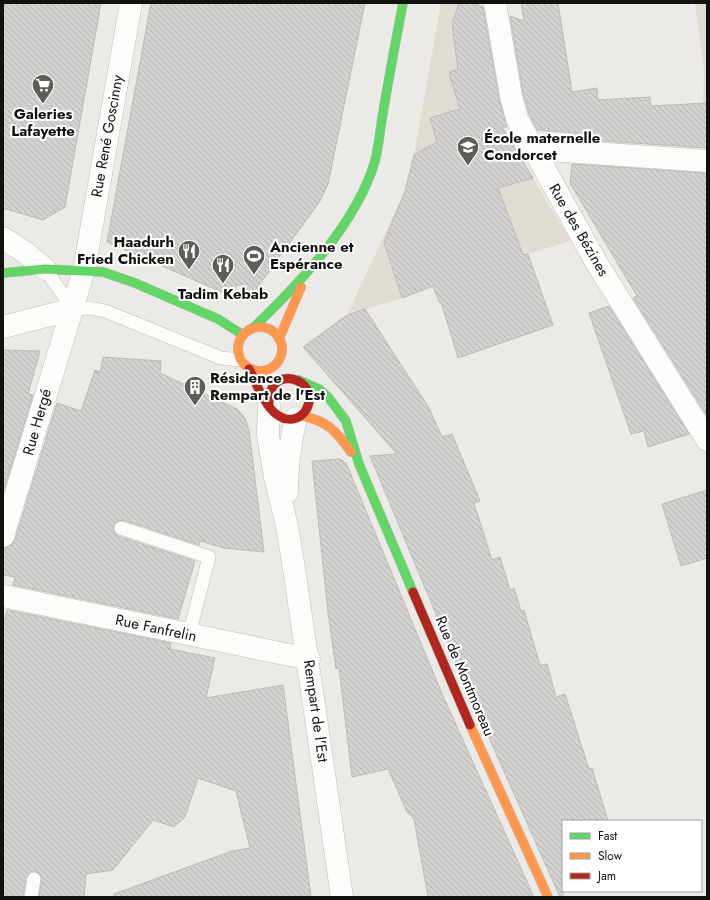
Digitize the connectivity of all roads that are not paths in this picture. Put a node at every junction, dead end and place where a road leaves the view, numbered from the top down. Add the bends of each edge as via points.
1 (131, 3) edge
2 (403, 3) edge
3 (495, 3) edge
4 (534, 149) junction
5 (707, 161) edge
6 (3, 238) edge
7 (45, 269) junction
8 (84, 270) junction
9 (3, 273) edge
10 (306, 275) junction
11 (73, 309) junction
12 (3, 327) edge
13 (253, 328) junction
14 (243, 335) junction
15 (279, 339) junction
16 (282, 352) junction
17 (244, 364) junction
18 (299, 380) junction
19 (269, 405) junction
20 (299, 417) junction
21 (707, 440) edge
22 (359, 464) junction
23 (287, 526) junction
24 (121, 528) dead end
25 (3, 536) edge
26 (3, 596) edge
27 (189, 635) junction
28 (309, 660) junction
29 (34, 879) dead end
30 (31, 897) edge
31 (342, 897) edge
32 (548, 897) edge

1 - 8 street, Rue René Goscinny
2 - 10 main road via 373,165 362,192 343,225
3 - 4 street, Rue des Bézines via 517,119
4 - 5 street
4 - 21 street, Rue des Bézines via 596,262
6 - 7 street
7 - 8 main road
7 - 9 main road
7 - 11 lane
8 - 11 street, Rue René Goscinny
8 - 14 main road via 104,272 135,283 218,319
10 - 13 main road via 276,308
10 - 15 main road
11 - 12 street
11 - 17 lane via 90,308 105,311 221,358
11 - 25 street, Rue Hergé via 57,353
13 - 14 main road
13 - 15 main road via 267,328
14 - 17 main road via 238,346
15 - 16 main road
16 - 17 main road via 280,359 270,369 256,371
16 - 18 main road
17 - 19 main road
18 - 19 main road via 286,378 273,384 268,397
18 - 20 main road via 305,385 310,398 306,411
18 - 22 main road, Rue de Montmoreau via 319,389 335,404 346,421
19 - 20 main road via 272,411 283,419
19 - 23 street, Rempart de l'Est via 268,435 274,478
20 - 22 main road, Rue de Montmoreau via 323,420 338,433
20 - 23 street, Rempart de l'Est via 292,438 287,474
22 - 32 main road, Rue de Montmoreau via 455,691
23 - 28 street, Rempart de l'Est
24 - 27 lane via 208,558
26 - 27 street, Rue Fanfrelin
27 - 28 street, Rue Fanfrelin
28 - 31 street, Rempart de l'Est
29 - 30 lane

